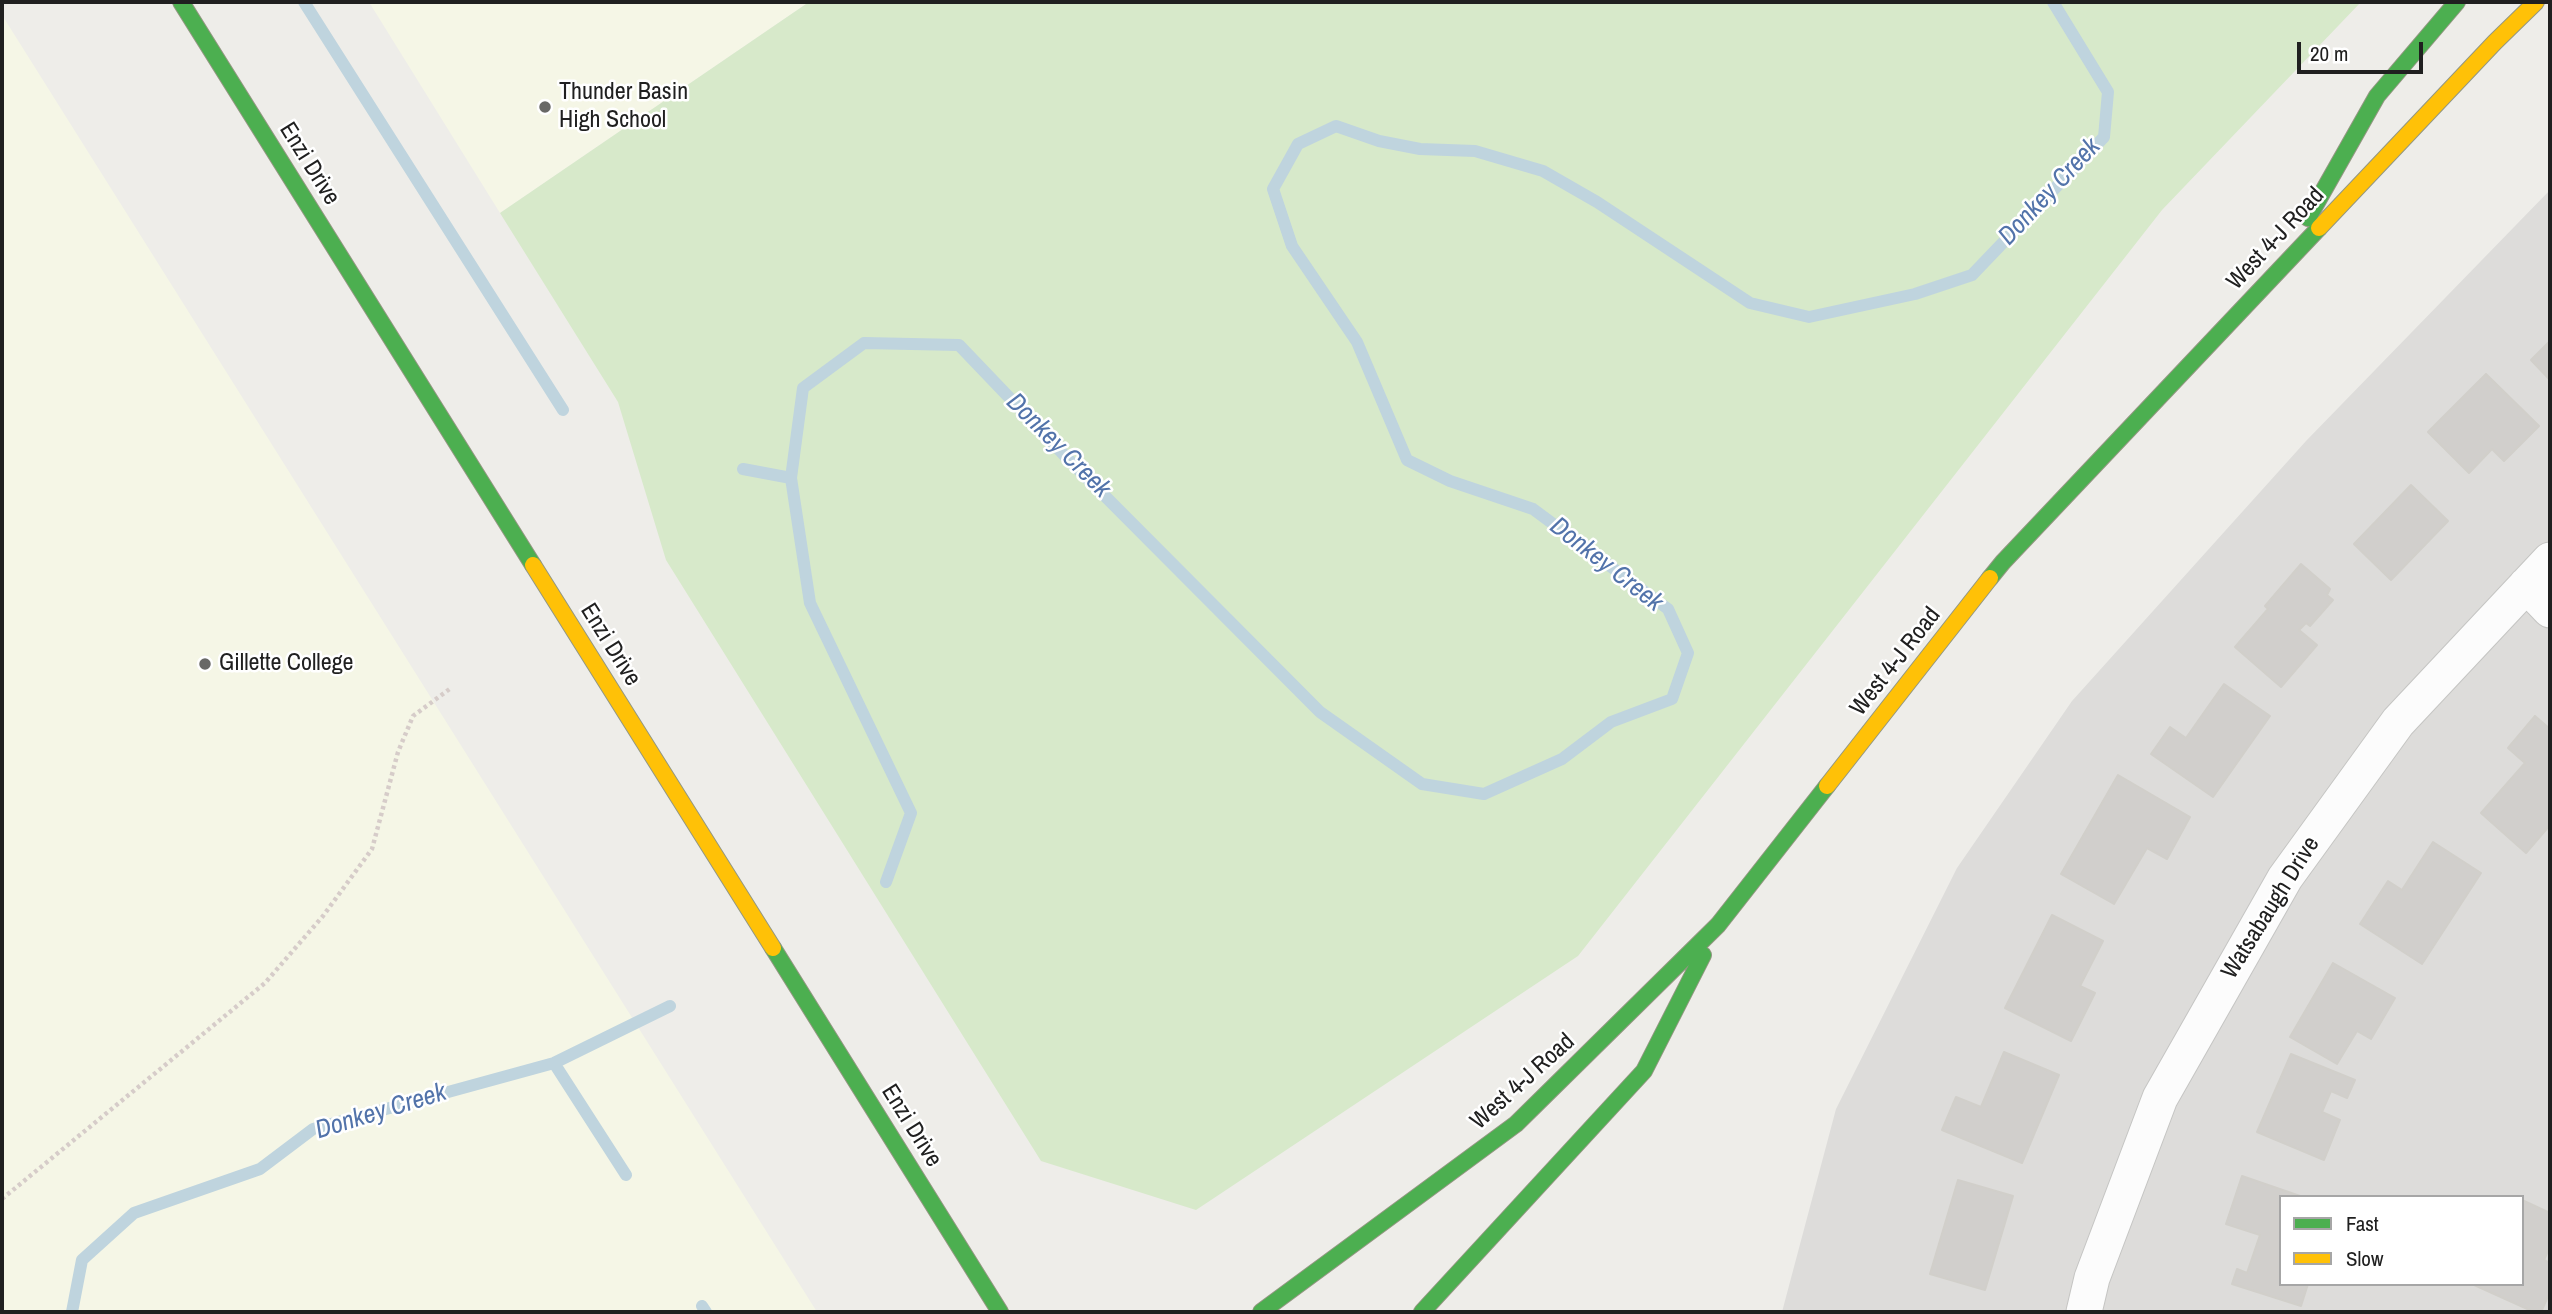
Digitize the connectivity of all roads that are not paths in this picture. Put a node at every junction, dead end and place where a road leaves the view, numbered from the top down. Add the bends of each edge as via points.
1 (180, 2) edge
2 (2457, 2) edge
3 (2536, 2) edge
4 (2278, 270) junction
5 (2550, 560) edge
6 (2526, 584) junction
7 (2550, 610) edge
8 (1718, 925) junction
9 (1000, 1312) edge
10 (1261, 1312) edge
11 (1422, 1312) edge
12 (2084, 1312) edge

1 - 9 main road, Enzi Drive
2 - 4 main road via 2377,96
3 - 4 main road, West 4-J Road
4 - 8 main road, West 4-J Road via 2003,562
5 - 6 street, Watsabaugh Drive
6 - 7 street
6 - 12 street, Watsabaugh Drive via 2398,722 2285,878 2160,1098 2092,1278
8 - 10 main road, West 4-J Road via 1516,1124
8 - 11 main road via 1643,1071

